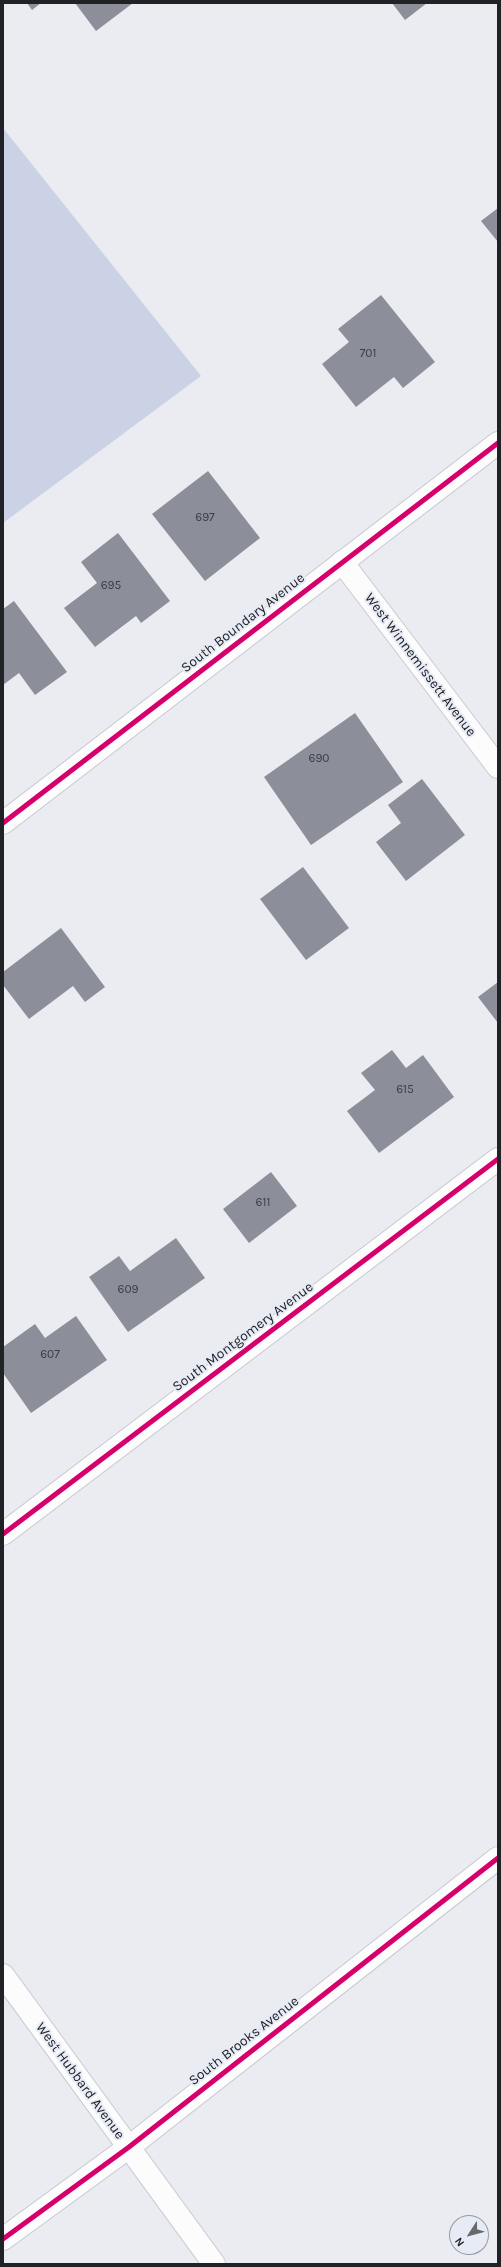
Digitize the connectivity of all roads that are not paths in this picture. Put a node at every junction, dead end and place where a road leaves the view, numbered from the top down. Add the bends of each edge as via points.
1 (498, 443) edge
2 (342, 562) junction
3 (498, 767) edge
4 (3, 823) edge
5 (498, 1159) edge
6 (3, 1534) edge
7 (498, 1858) edge
8 (3, 1975) edge
9 (129, 2147) junction
10 (3, 2239) edge
11 (214, 2264) edge

1 - 2 street, South Boundary Avenue
2 - 3 street, West Winnemissett Avenue
2 - 4 street, South Boundary Avenue
5 - 6 street, South Montgomery Avenue
7 - 9 street, South Brooks Avenue
8 - 9 street, West Hubbard Avenue
9 - 10 street, South Brooks Avenue
9 - 11 street, West Hubbard Avenue

